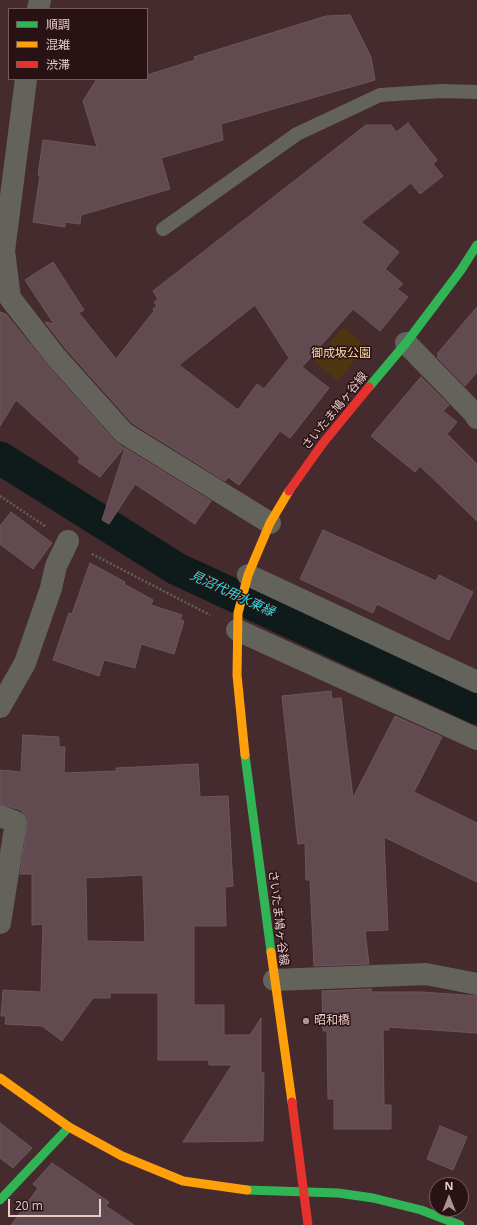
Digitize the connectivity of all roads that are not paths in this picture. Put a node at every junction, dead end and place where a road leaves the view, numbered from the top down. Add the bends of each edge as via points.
1 (26, 80) edge
2 (477, 92) edge
3 (163, 229) dead end
4 (477, 245) edge
5 (5, 296) edge
6 (406, 343) junction
7 (477, 418) edge
8 (270, 523) junction
9 (68, 541) road end
10 (246, 580) junction
11 (238, 621) junction
12 (477, 682) edge
13 (0, 707) edge
14 (477, 739) edge
15 (0, 816) edge
16 (0, 923) edge
17 (274, 980) junction
18 (477, 984) edge
19 (0, 1078) edge
20 (69, 1127) junction
21 (303, 1191) junction
22 (0, 1200) edge
23 (308, 1225) edge
24 (460, 1225) edge

1 - 5 street via 4,251
2 - 3 lane via 442,91 380,95 298,134
4 - 6 main road, さいたま鳩ヶ谷線
5 - 8 street via 124,433
6 - 7 street
6 - 8 main road, さいたま鳩ヶ谷線 via 323,443 291,487
8 - 10 main road, さいたま鳩ヶ谷線
9 - 13 street via 56,566 51,588 24,663
10 - 11 main road, さいたま鳩ヶ谷線
10 - 12 street
11 - 14 street
11 - 17 main road, さいたま鳩ヶ谷線 via 237,675 244,747
15 - 16 street via 16,822
17 - 18 street via 426,974
17 - 21 main road, さいたま鳩ヶ谷線
19 - 20 main road
20 - 21 main road via 122,1156 183,1181 239,1190
20 - 22 main road
21 - 23 main road, さいたま鳩ヶ谷線
21 - 24 main road via 373,1198 421,1210

